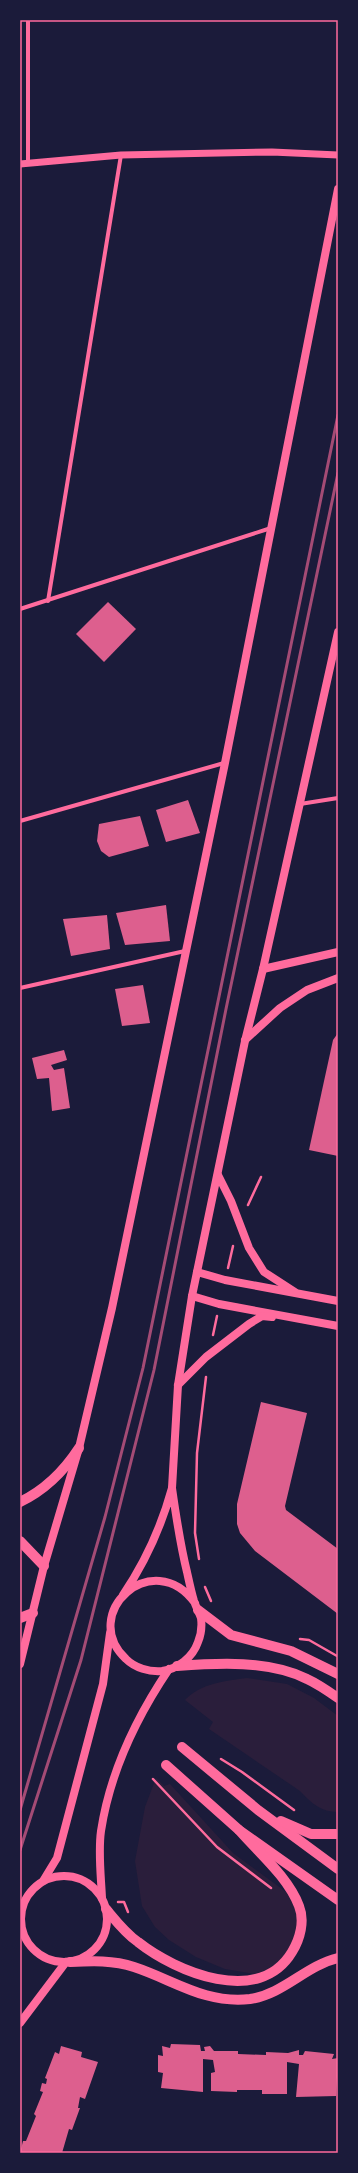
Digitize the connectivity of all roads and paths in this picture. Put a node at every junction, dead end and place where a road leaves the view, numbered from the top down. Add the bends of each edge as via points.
1 (28, 20) edge
2 (121, 155) junction
3 (338, 155) edge
4 (20, 164) edge
5 (28, 164) junction
6 (338, 189) edge
7 (272, 528) junction
8 (48, 600) junction
9 (20, 609) edge
10 (338, 632) edge
11 (225, 763) junction
12 (338, 798) edge
13 (300, 804) junction
14 (20, 821) edge
15 (185, 951) junction
16 (338, 952) edge
17 (263, 969) junction
18 (338, 978) edge
19 (20, 988) edge
20 (245, 1041) junction
21 (218, 1175) junction
22 (261, 1177) dead end
23 (239, 1224) junction
24 (197, 1272) junction
25 (225, 1280) junction
26 (295, 1292) junction
27 (192, 1296) junction
28 (338, 1301) edge
29 (219, 1304) junction
30 (292, 1317) junction
31 (338, 1326) edge
32 (216, 1351) junction
33 (209, 1374) dead end
34 (178, 1386) junction
35 (79, 1448) junction
36 (172, 1488) junction
37 (20, 1502) edge
38 (20, 1541) edge
39 (200, 1564) dead end
40 (44, 1566) junction
41 (202, 1579) dead end
42 (123, 1595) junction
43 (196, 1606) junction
44 (217, 1606) dead end
45 (32, 1613) junction
46 (20, 1618) edge
47 (111, 1627) junction
48 (295, 1638) dead end
49 (338, 1656) edge
50 (20, 1664) edge
51 (173, 1668) junction
52 (338, 1674) edge
53 (338, 1698) edge
54 (182, 1747) dead end
55 (219, 1758) dead end
56 (166, 1765) dead end
57 (153, 1779) dead end
58 (258, 1810) junction
59 (296, 1811) dead end
60 (239, 1830) junction
61 (338, 1834) edge
62 (338, 1869) edge
63 (43, 1881) junction
64 (272, 1889) dead end
65 (338, 1900) edge
66 (104, 1904) junction
67 (128, 1914) dead end
68 (21, 1915) edge
69 (338, 1958) edge
70 (68, 1962) junction
71 (20, 2023) edge

1 - 5 street
2 - 3 street via 272,152
2 - 5 street
2 - 8 street
4 - 5 street
6 - 7 main road
7 - 8 street
7 - 11 main road
8 - 9 street
10 - 13 main road
11 - 14 street
11 - 15 main road
12 - 13 street
13 - 17 main road
15 - 19 street
15 - 35 main road via 113,1301
16 - 17 main road
17 - 20 main road
18 - 20 main road via 307,990 291,1000
20 - 21 main road
21 - 23 main road
21 - 24 main road
22 - 23 path
23 - 25 path
23 - 26 main road via 248,1248 264,1272
24 - 25 main road
24 - 27 main road
25 - 26 main road
26 - 28 main road
27 - 29 main road
27 - 34 main road
29 - 30 main road
29 - 32 path via 212,1345
30 - 31 main road
30 - 32 main road via 262,1316
32 - 34 main road via 206,1357
33 - 39 path via 205,1379 198,1453 195,1533
34 - 36 main road
35 - 37 main road via 60,1474
35 - 40 main road
36 - 42 main road via 153,1544
36 - 43 main road via 183,1557
38 - 40 main road
40 - 45 main road
41 - 44 path via 211,1601
42 - 43 main road via 140,1584 161,1581 180,1588
42 - 47 main road via 114,1610
43 - 51 main road via 201,1626 198,1642 189,1656
43 - 52 main road via 231,1635 291,1651
45 - 46 main road
45 - 50 main road
47 - 51 main road via 117,1648 132,1664 147,1670
47 - 63 main road via 103,1684 58,1858
48 - 49 path via 309,1640
51 - 53 main road via 214,1664 273,1669 306,1678
51 - 66 main road via 142,1711 117,1769 101,1832
54 - 58 main road
55 - 59 path
56 - 60 main road
57 - 64 path via 217,1847
58 - 61 main road via 311,1834
58 - 62 main road
60 - 65 main road
60 - 66 main road via 284,1882 299,1906 302,1926 297,1944 276,1970 254,1979 232,1981 178,1967 137,1942
63 - 66 main road via 54,1876 67,1875 79,1878 90,1884
63 - 68 main road via 33,1888 25,1900
66 - 67 path via 124,1902
66 - 70 main road via 106,1929 102,1941 82,1958
68 - 70 main road via 24,1936 30,1945 48,1959
69 - 70 main road via 318,1965 277,1991 258,1997 238,1999 213,1997 191,1991 120,1963
70 - 71 main road

